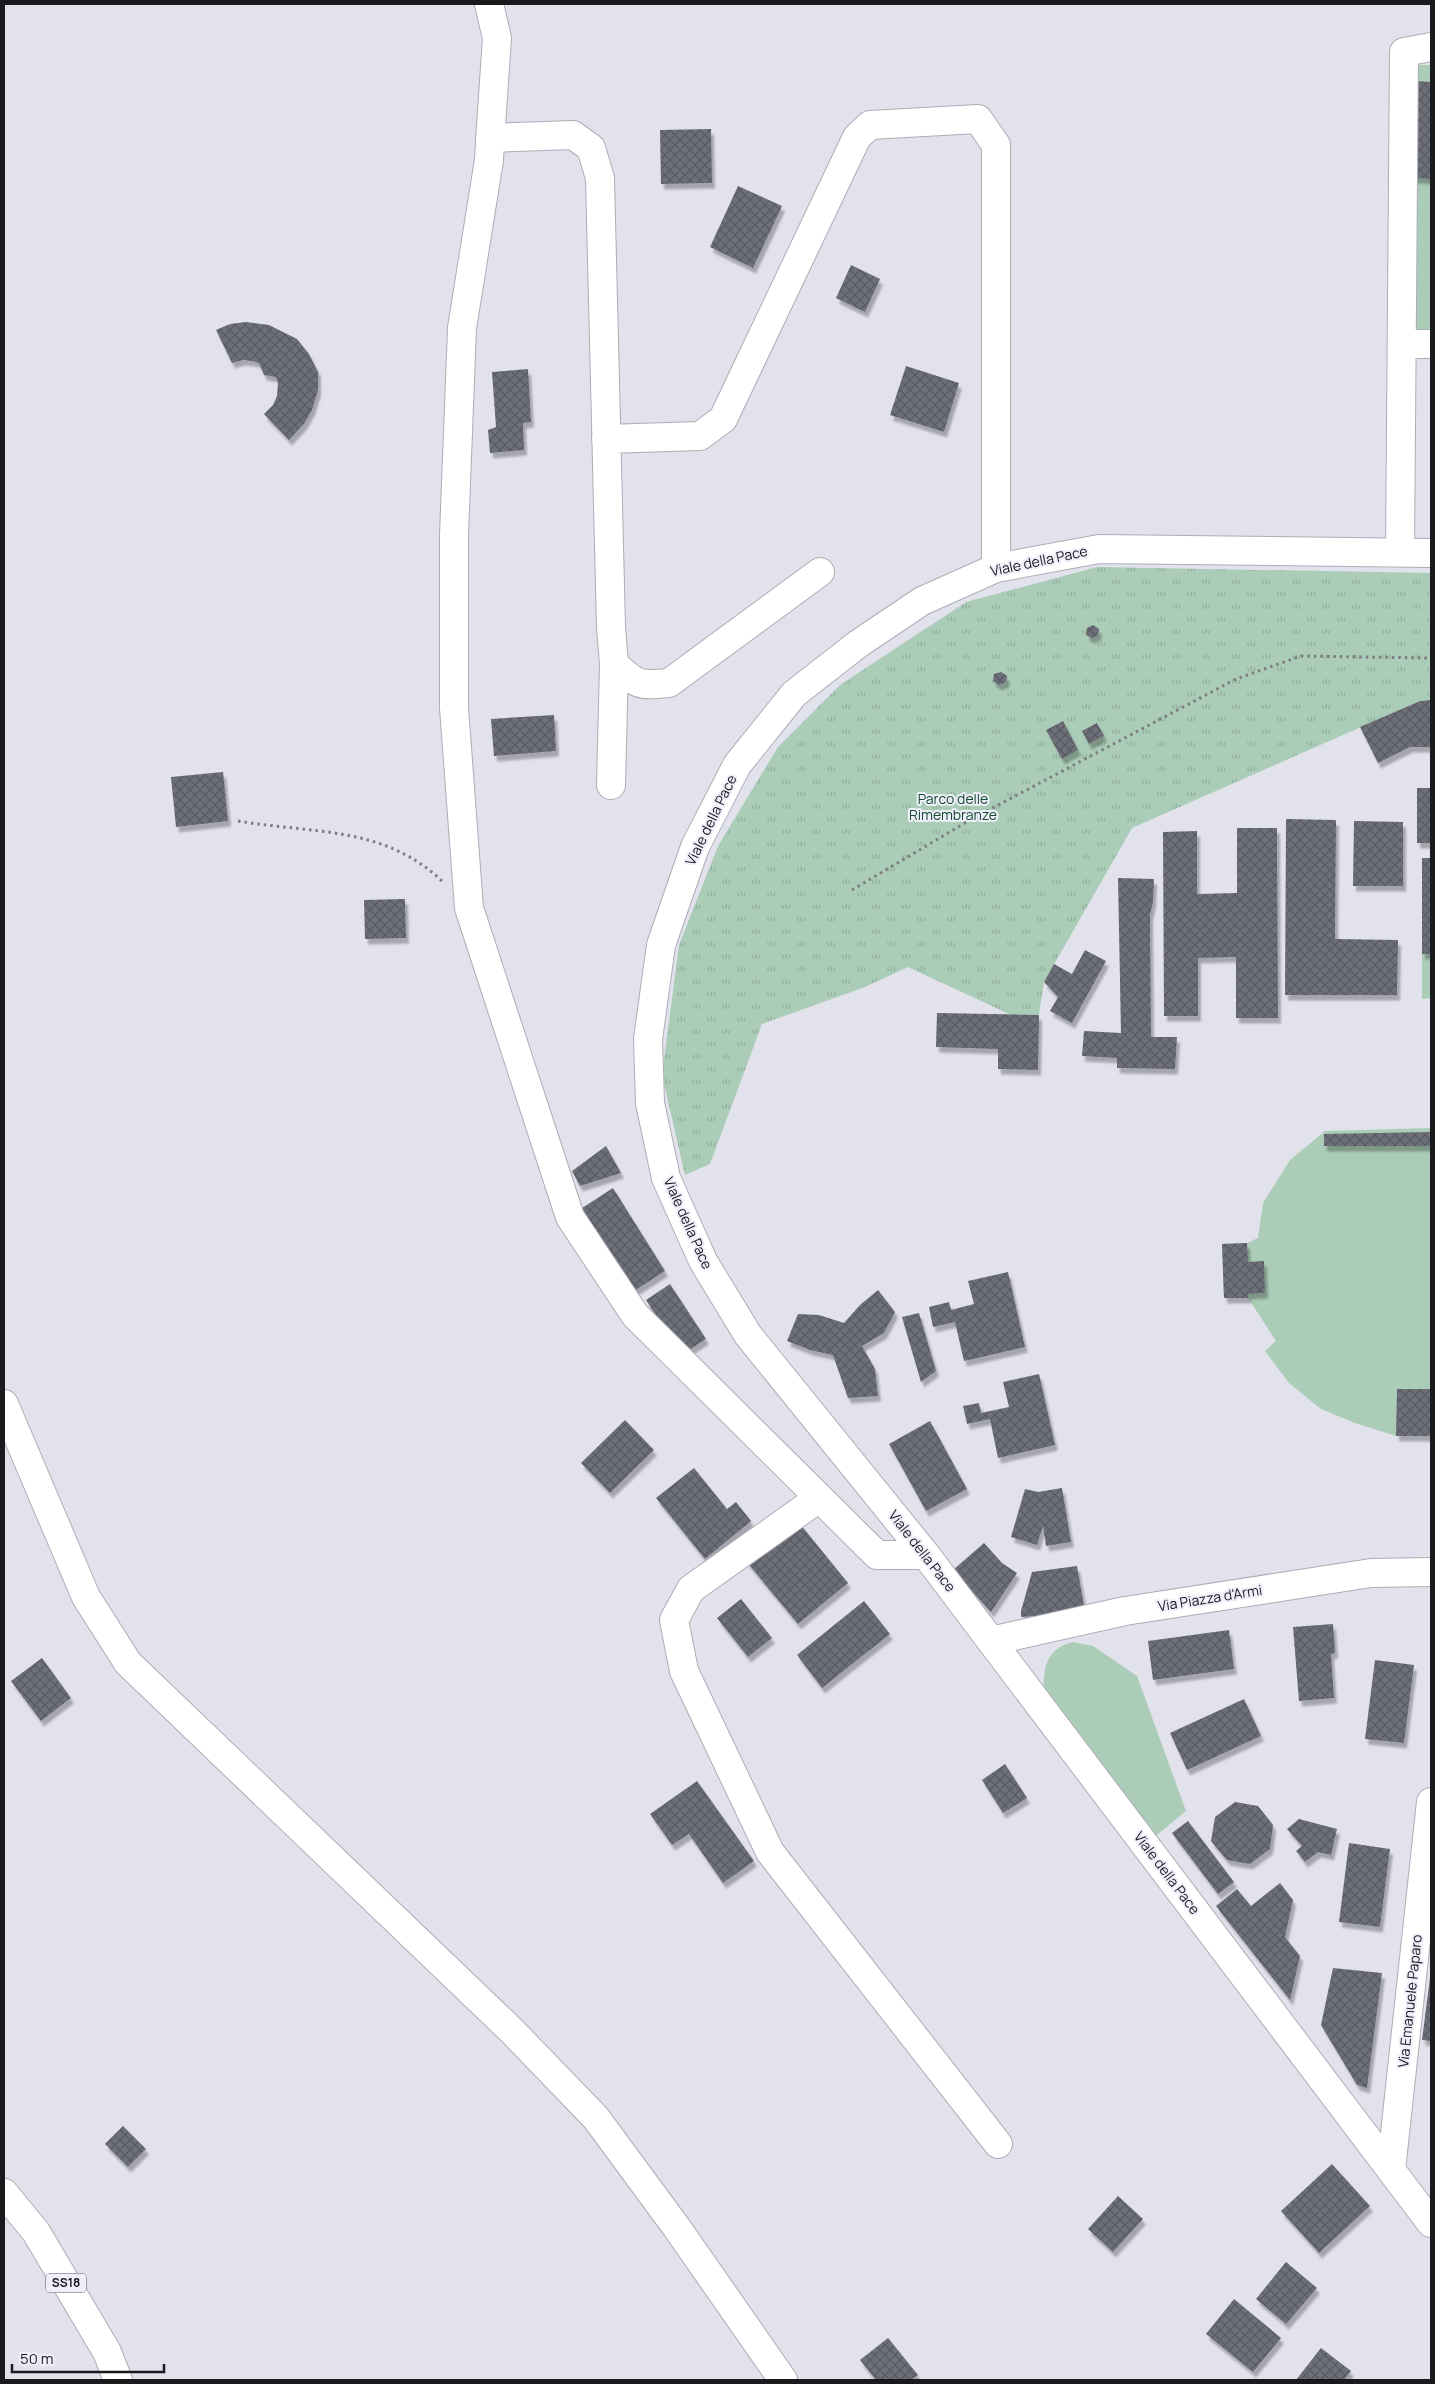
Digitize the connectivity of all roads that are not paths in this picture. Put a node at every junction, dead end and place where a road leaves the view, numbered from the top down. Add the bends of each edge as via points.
1 (490, 4) edge
2 (1431, 47) edge
3 (490, 138) junction
4 (1402, 344) junction
5 (1431, 344) edge
6 (606, 439) junction
7 (1400, 552) junction
8 (1431, 553) edge
9 (996, 568) junction
10 (820, 572) dead end
11 (614, 664) junction
12 (611, 785) dead end
13 (4, 1404) edge
14 (819, 1498) junction
15 (926, 1555) junction
16 (1431, 1572) edge
17 (991, 1641) junction
18 (1431, 1802) edge
19 (998, 2144) dead end
20 (1391, 2170) junction
21 (4, 2192) edge
22 (1431, 2223) edge
23 (118, 2380) edge
24 (783, 2380) edge

1 - 3 street via 497,38
2 - 4 street via 1404,52
3 - 6 street via 573,135 591,148 600,178
3 - 14 street via 462,328 454,535 454,708 469,908 570,1217 635,1316
4 - 5 street
4 - 7 street
6 - 9 street via 700,436 722,419 857,137 870,125 978,119 996,145
6 - 11 street
7 - 8 street, Viale della Pace
7 - 9 street, Viale della Pace via 1099,549
9 - 15 street, Viale della Pace via 922,601 858,644 794,694 737,766 695,847 661,945 648,1039 650,1103 666,1178 703,1261 748,1335
10 - 11 street via 669,683 646,685 633,681
11 - 12 street
13 - 24 street via 86,1597 128,1663 512,2031 596,2118
14 - 15 street via 877,1555
14 - 19 street via 691,1589 674,1620 684,1671 770,1852
15 - 17 street, Viale della Pace
16 - 17 street, Via Piazza d'Armi via 1371,1573 1125,1611
17 - 20 street, Viale della Pace
18 - 20 street, Via Emanuele Paparo
20 - 22 street, Viale della Pace
21 - 23 street, SS18 via 36,2232 107,2352

